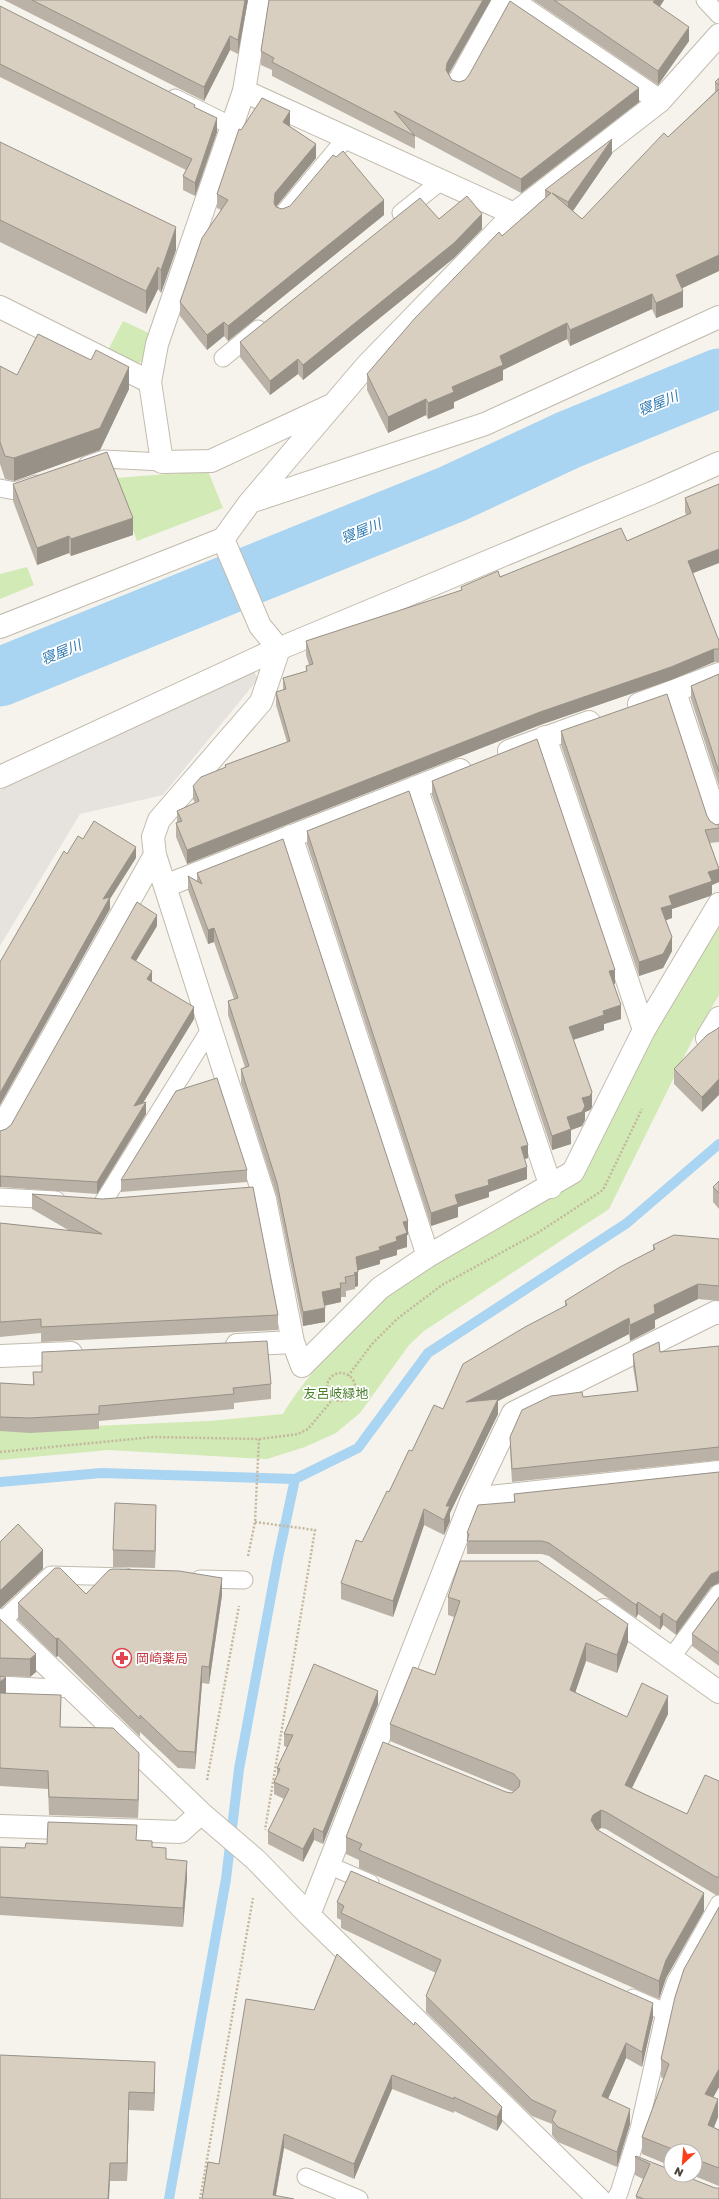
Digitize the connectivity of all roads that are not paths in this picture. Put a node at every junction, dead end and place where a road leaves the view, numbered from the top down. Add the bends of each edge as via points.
1 (258, 0) edge
2 (504, 0) edge
3 (511, 0) edge
4 (705, 0) edge
5 (719, 16) edge
6 (719, 35) edge
7 (458, 83) edge
8 (161, 91) edge
9 (244, 91) junction
10 (660, 101) junction
11 (232, 126) junction
12 (346, 138) junction
13 (441, 181) junction
14 (283, 214) edge
15 (514, 214) junction
16 (386, 225) edge
17 (0, 307) edge
18 (719, 317) edge
19 (271, 318) edge
20 (223, 358) dead end
21 (150, 382) junction
22 (334, 404) junction
23 (162, 462) junction
24 (719, 463) edge
25 (74, 470) edge
26 (52, 478) edge
27 (0, 488) edge
28 (250, 502) junction
29 (227, 548) junction
30 (0, 627) edge
31 (279, 649) junction
32 (719, 674) edge
33 (675, 692) junction
34 (545, 737) junction
35 (0, 777) edge
36 (416, 787) junction
37 (719, 826) edge
38 (291, 836) junction
39 (155, 855) junction
40 (165, 886) junction
41 (719, 904) edge
42 (719, 1018) edge
43 (211, 1028) junction
44 (644, 1030) junction
45 (708, 1038) edge
46 (0, 1130) edge
47 (551, 1187) junction
48 (0, 1197) edge
49 (125, 1202) edge
50 (86, 1203) junction
51 (428, 1256) junction
52 (719, 1313) edge
53 (293, 1342) junction
54 (214, 1346) edge
55 (87, 1352) edge
56 (0, 1356) edge
57 (719, 1472) edge
58 (472, 1499) junction
59 (445, 1566) junction
60 (467, 1566) edge
61 (144, 1578) edge
62 (182, 1579) edge
63 (244, 1580) road end
64 (719, 1593) edge
65 (588, 1598) edge
66 (1, 1620) edge
67 (671, 1658) junction
68 (0, 1685) edge
69 (73, 1689) junction
70 (719, 1692) edge
71 (205, 1817) junction
72 (0, 1826) edge
73 (328, 1865) junction
74 (387, 1891) edge
75 (713, 1903) edge
76 (309, 1915) junction
77 (621, 1993) edge
78 (665, 2012) junction
79 (306, 2177) dead end
80 (359, 2199) edge
81 (599, 2199) edge
82 (615, 2199) edge

1 - 9 street
2 - 7 street
3 - 10 street
4 - 5 lane
6 - 10 street
8 - 11 lane
9 - 11 street
9 - 12 street
10 - 15 street
11 - 21 street via 157,344
12 - 13 street
12 - 14 lane
13 - 15 street
13 - 16 lane
15 - 22 street via 367,365
17 - 21 street
18 - 28 street via 485,424
19 - 20 lane
21 - 23 street
22 - 23 street via 211,461
22 - 28 street
23 - 25 lane via 104,459
24 - 31 street
26 - 27 lane via 15,491
28 - 29 street
29 - 30 street
29 - 31 street via 260,626
31 - 35 street
31 - 39 street via 261,702 160,820 153,837
32 - 33 street
33 - 34 street
33 - 37 street
34 - 36 street
34 - 44 street
36 - 38 street
36 - 47 street
38 - 40 street
38 - 51 street
39 - 40 street
39 - 46 street
40 - 43 street
41 - 44 street
42 - 45 street
43 - 50 lane
43 - 53 street
44 - 47 street via 573,1172
47 - 51 street
48 - 50 lane
49 - 50 lane
51 - 53 street via 380,1288 302,1366
52 - 58 street via 716,1312 513,1413
53 - 54 street
55 - 56 street
57 - 58 street
58 - 59 street
59 - 60 street
59 - 73 street via 382,1749
61 - 66 lane via 51,1575
62 - 63 lane
64 - 67 lane
65 - 67 street
66 - 69 street
67 - 70 street
68 - 69 lane
69 - 71 street
71 - 72 street via 180,1832
71 - 76 street via 256,1860
73 - 74 lane
73 - 76 street
75 - 78 lane via 675,1983
76 - 81 street
77 - 78 lane
78 - 82 lane via 639,2129 636,2163
79 - 80 lane

